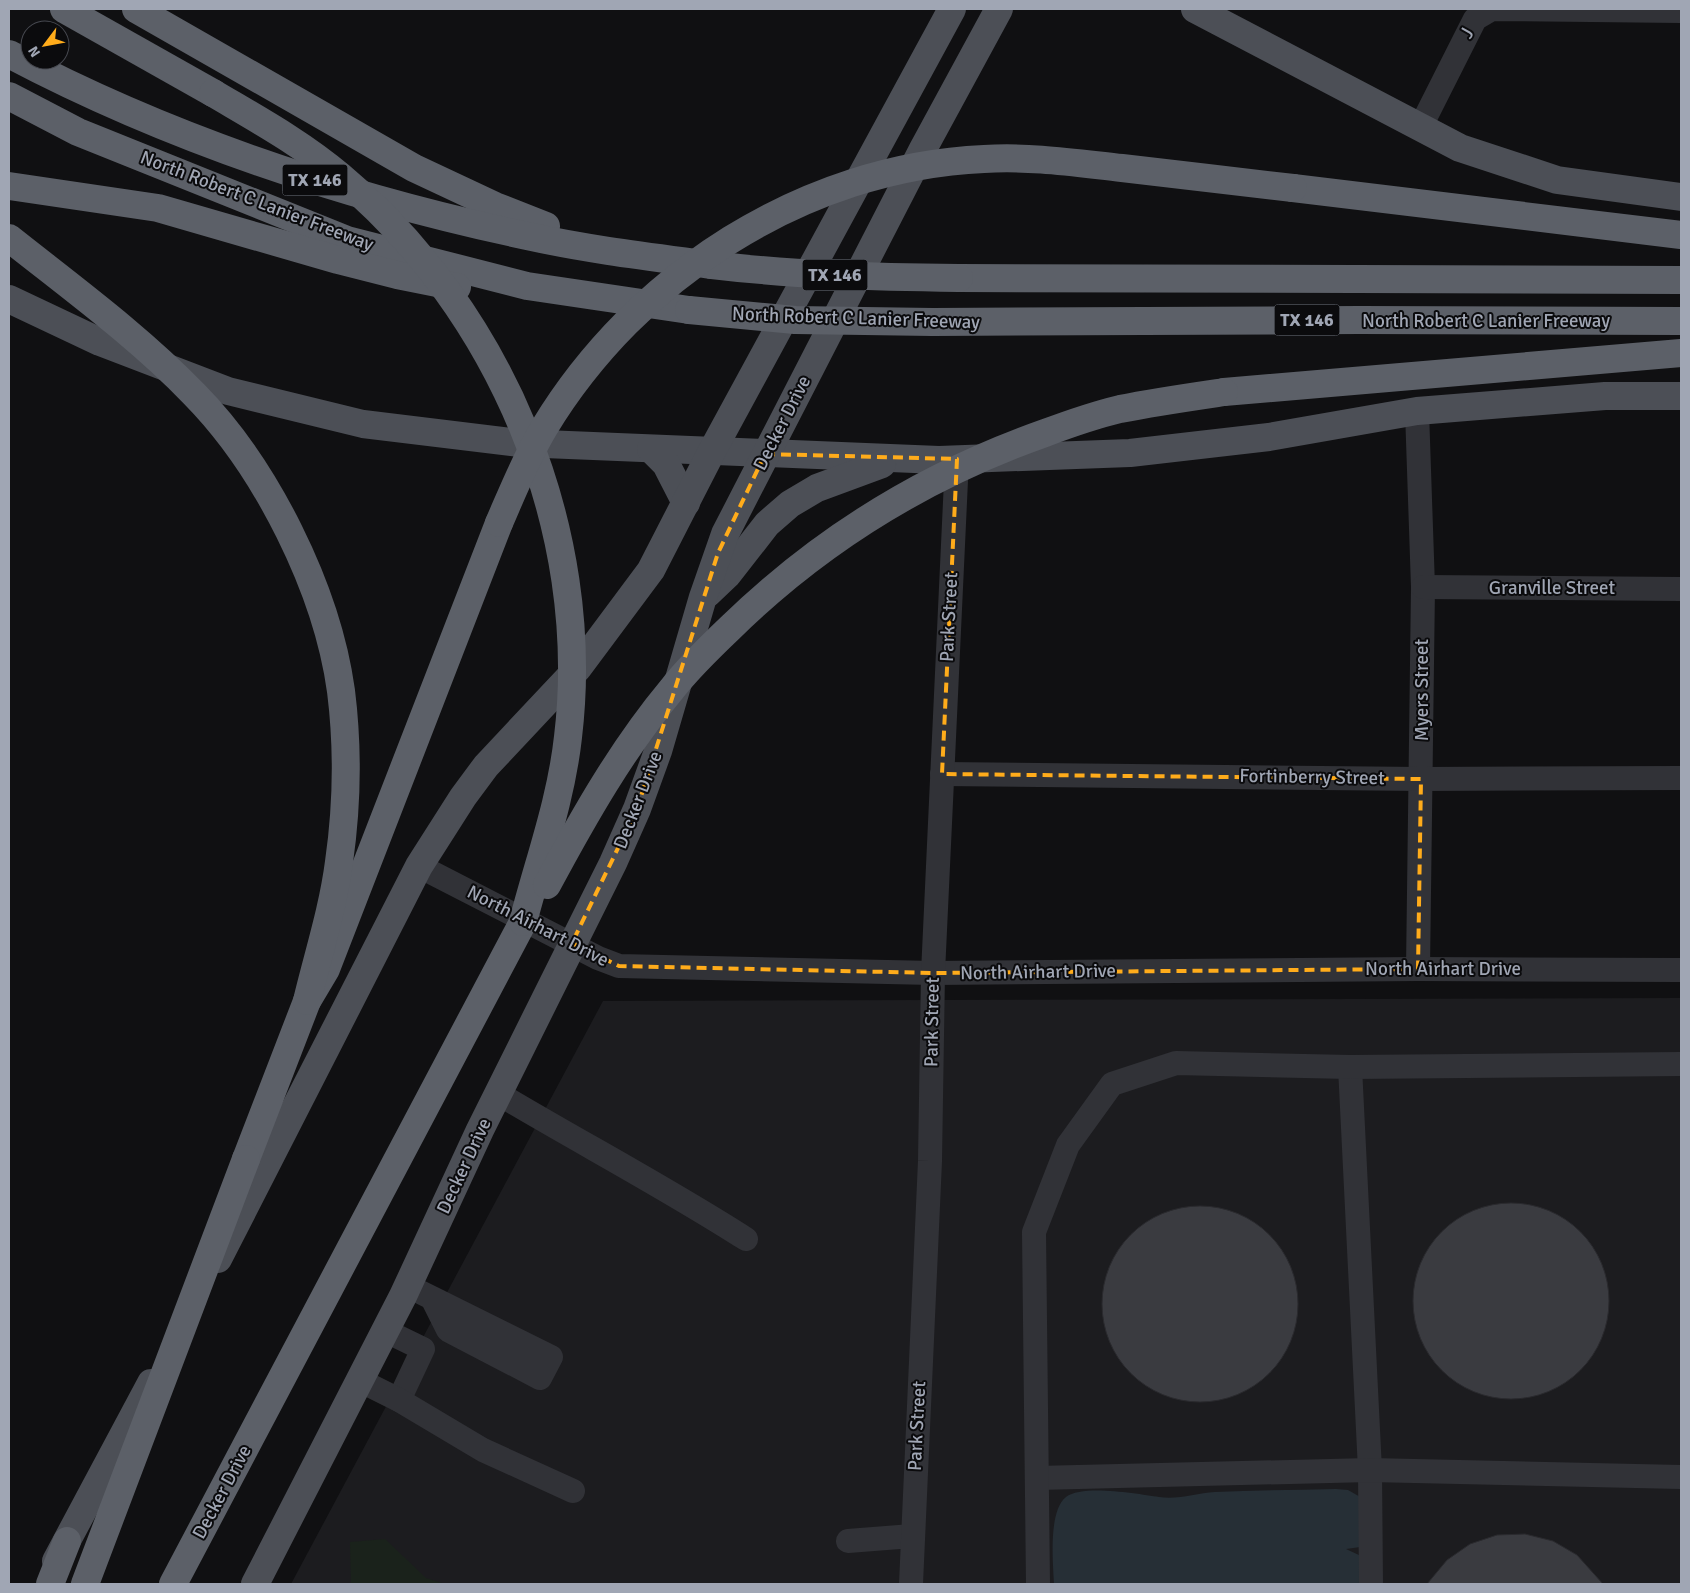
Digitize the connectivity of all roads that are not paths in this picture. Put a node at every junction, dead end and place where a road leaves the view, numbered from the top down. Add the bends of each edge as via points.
1 (64, 9) edge
2 (136, 9) edge
3 (952, 9) edge
4 (999, 9) edge
5 (1195, 9) edge
6 (1681, 11) edge
7 (15, 58) edge
8 (9, 96) edge
9 (1421, 126) junction
10 (9, 186) edge
11 (1681, 197) edge
12 (1681, 235) edge
13 (9, 238) edge
14 (622, 253) junction
15 (1681, 280) edge
16 (527, 286) junction
17 (9, 299) edge
18 (1681, 321) edge
19 (1681, 353) edge
20 (1681, 396) edge
21 (1417, 411) junction
22 (651, 448) junction
23 (712, 451) junction
24 (766, 454) junction
25 (892, 459) junction
26 (957, 460) junction
27 (686, 502) junction
28 (1423, 587) junction
29 (1681, 589) edge
30 (703, 597) junction
31 (942, 774) junction
32 (1681, 778) edge
33 (1421, 779) junction
34 (419, 866) junction
35 (523, 922) junction
36 (572, 943) junction
37 (1418, 968) junction
38 (1681, 970) edge
39 (933, 973) junction
40 (307, 1001) junction
41 (1681, 1064) edge
42 (1350, 1067) junction
43 (499, 1094) junction
44 (746, 1239) dead end
45 (408, 1286) junction
46 (432, 1298) dead end
47 (386, 1331) junction
48 (361, 1381) junction
49 (399, 1400) junction
50 (1370, 1470) junction
51 (1681, 1477) edge
52 (1037, 1478) junction
53 (224, 1488) junction
54 (573, 1491) dead end
55 (912, 1536) junction
56 (68, 1541) junction
57 (848, 1541) dead end
58 (44, 1584) edge
59 (50, 1584) edge
60 (85, 1584) edge
61 (173, 1584) edge
62 (186, 1584) edge
63 (256, 1584) edge
64 (912, 1584) edge
65 (1038, 1584) edge
66 (1371, 1584) edge

1 - 35 highway, bridge via 267,124 339,175 400,232 427,264 493,362 518,412 551,512 566,585 571,635 572,692 562,779 544,856
2 - 14 highway via 414,168 495,206
3 - 23 main road
4 - 24 main road, Decker Drive
5 - 9 main road
6 - 9 street, J via 1492,9 1475,19
7 - 14 highway, North Robert C Lanier Freeway / TX 146 via 185,134 386,203 534,238
8 - 16 highway, North Robert C Lanier Freeway / TX 146 via 78,132 347,240
9 - 11 main road via 1460,148 1557,180
10 - 16 highway via 158,208 338,260 477,291
12 - 40 highway, bridge via 1049,160 983,158 942,162 868,178 769,217 718,248 654,297 590,362 544,429 520,473 326,969
13 - 40 highway, bridge via 134,337 195,394 264,484 296,547 316,597 341,691 346,788 333,901
14 - 15 highway, North Robert C Lanier Freeway / TX 146, bridge via 794,273 959,278
16 - 18 highway, North Robert C Lanier Freeway / TX 146, bridge via 689,310 795,320
17 - 22 main road via 100,342 228,391 363,424 520,443
19 - 35 highway, bridge via 1224,392 1119,410 968,462 868,517 822,549 753,606 673,687 608,776
20 - 21 main road via 1604,396
21 - 26 main road via 1269,437 1130,453
21 - 28 street, Myers Street
22 - 23 main road
22 - 27 main road via 666,464
23 - 24 main road
23 - 27 main road
24 - 25 main road
24 - 30 main road, Decker Drive via 725,534
25 - 26 main road
25 - 30 main road via 817,488 790,504 767,524 728,574
26 - 31 street, Park Street
27 - 34 main road via 651,570 578,668 486,766
28 - 29 street, Granville Street
28 - 33 street, Myers Street
30 - 36 main road, Decker Drive via 668,718 637,809
31 - 33 street, Fortinberry Street
31 - 39 street, Park Street
32 - 33 street, Fortinberry Street
33 - 37 street, Myers Street
34 - 36 street, North Airhart Drive
34 - 56 main road via 235,1226
35 - 53 highway, Decker Drive
36 - 39 street, North Airhart Drive via 619,966
36 - 43 main road, Decker Drive
37 - 38 street, North Airhart Drive
37 - 39 street, North Airhart Drive
39 - 55 street, Park Street via 930,1161
40 - 60 highway, bridge
41 - 42 street
42 - 50 street
42 - 52 street via 1176,1063 1112,1084 1068,1144 1034,1232
43 - 44 street via 609,1159 669,1190
43 - 45 main road, Decker Drive
45 - 46 street
45 - 47 main road, Decker Drive
47 - 48 main road, Decker Drive
47 - 49 street via 423,1349
48 - 49 street
48 - 63 main road, Decker Drive
49 - 54 street via 483,1450
50 - 51 street
50 - 52 street
50 - 66 street
52 - 65 street
53 - 61 highway, Decker Drive
53 - 62 highway
55 - 57 street
55 - 64 street, Park Street
56 - 58 main road
56 - 59 highway

